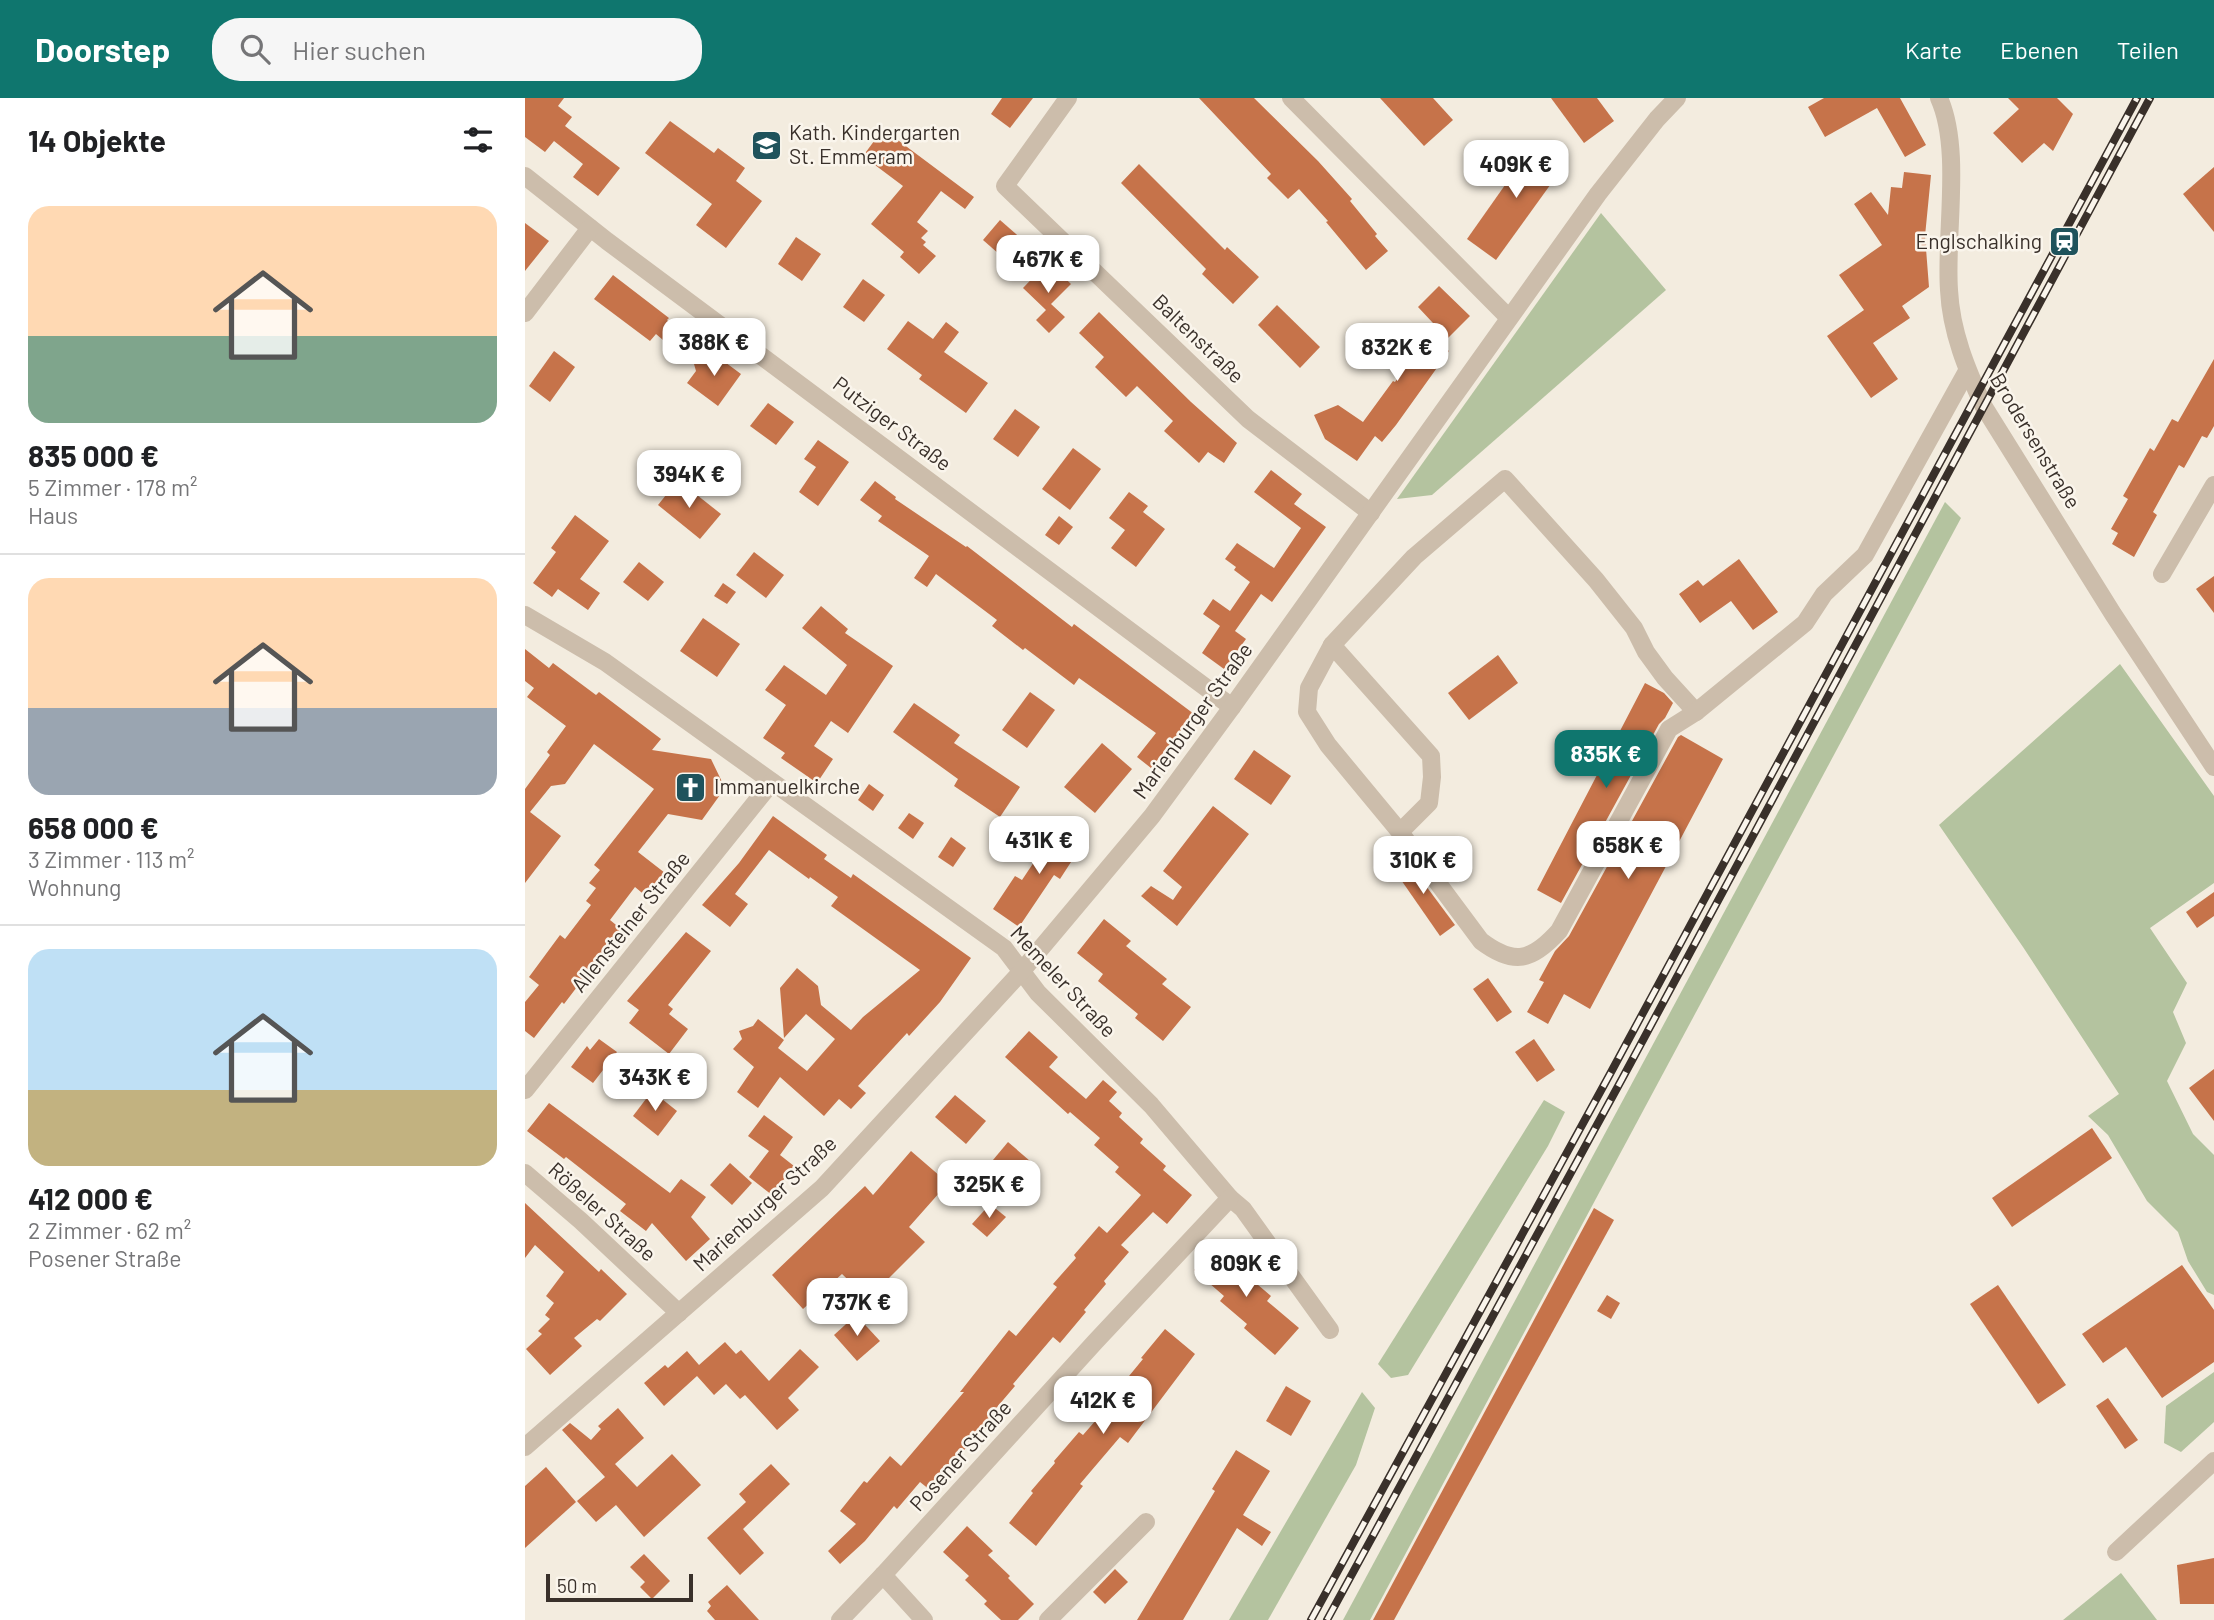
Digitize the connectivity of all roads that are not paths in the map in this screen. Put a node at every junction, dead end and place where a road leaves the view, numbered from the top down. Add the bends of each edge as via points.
1 (1068, 98) edge
2 (1291, 98) edge
3 (1939, 98) edge
4 (1673, 99) edge
5 (525, 176) edge
6 (590, 228) junction
7 (525, 313) edge
8 (1509, 318) junction
9 (1967, 371) junction
10 (2214, 485) edge
11 (1371, 513) junction
12 (2162, 574) dead end
13 (525, 615) edge
14 (1332, 645) junction
15 (1232, 707) junction
16 (1696, 712) junction
17 (2214, 767) edge
18 (772, 782) junction
19 (1400, 832) junction
20 (1021, 972) junction
21 (525, 1090) edge
22 (525, 1173) edge
23 (1230, 1198) junction
24 (679, 1313) junction
25 (1330, 1330) dead end
26 (525, 1447) edge
27 (2214, 1461) edge
28 (1146, 1522) dead end
29 (2116, 1552) dead end
30 (883, 1576) junction
31 (840, 1620) edge
32 (924, 1620) edge
33 (1048, 1620) edge

1 - 11 street, Baltenstraße via 1005,186 1248,419
2 - 8 street
3 - 9 street, Brodersenstraße via 1950,149 1948,289
4 - 8 street, Marienburger Straße
5 - 6 street, Putziger Straße
6 - 7 street
6 - 15 street, Putziger Straße
8 - 11 street, Marienburger Straße
9 - 16 street via 1865,555 1824,594 1805,622
9 - 17 street, Brodersenstraße via 1984,407 2113,614
10 - 12 street
11 - 15 street, Marienburger Straße
13 - 18 street, Memeler Straße via 605,662
14 - 16 street via 1414,557 1505,479 1597,580 1665,678
14 - 19 street via 1309,688 1307,712 1328,745
14 - 19 street via 1431,756 1429,803
15 - 20 street, Marienburger Straße via 1152,816
16 - 19 street via 1678,722 1661,741 1559,930 1532,954 1498,954 1481,941
18 - 20 street, Memeler Straße via 1004,948
18 - 21 street, Allensteiner Straße
20 - 23 street, Memeler Straße via 1151,1105
20 - 24 street, Marienburger Straße via 822,1188
22 - 24 street, Rößeler Straße
23 - 25 street, Memeler Straße via 1243,1209
23 - 30 street, Posener Straße
24 - 26 street, Marienburger Straße
27 - 29 street
28 - 33 street
30 - 31 street, Posener Straße
30 - 32 street

